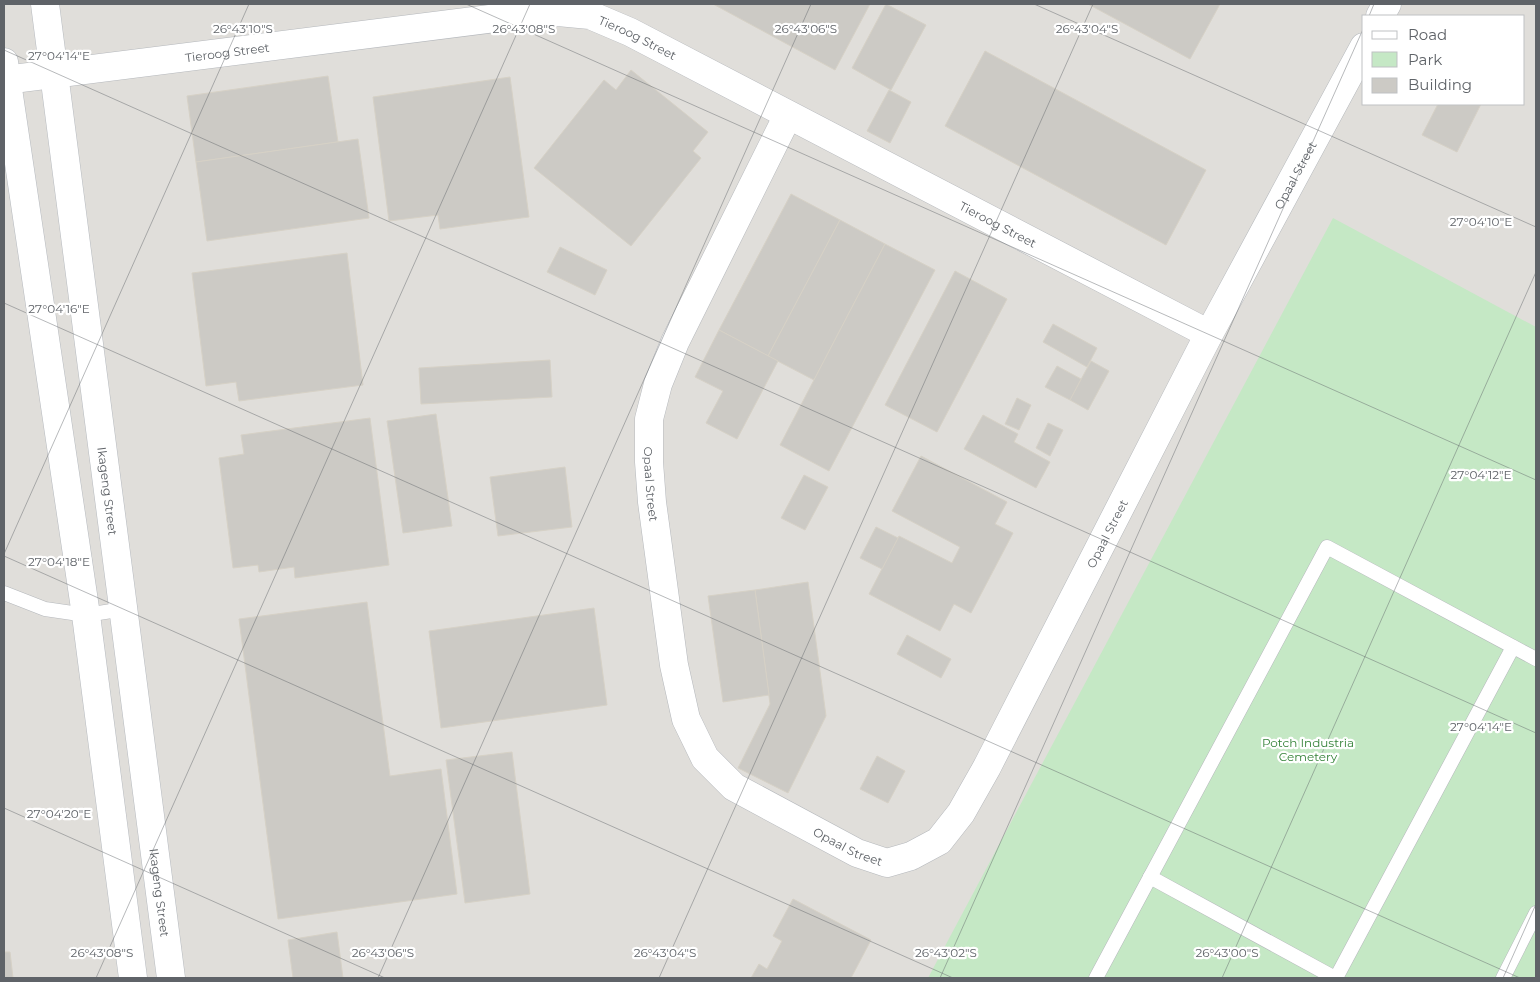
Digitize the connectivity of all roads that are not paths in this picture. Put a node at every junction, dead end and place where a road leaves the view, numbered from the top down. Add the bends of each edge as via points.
1 (45, 4) edge
2 (1387, 4) edge
3 (1381, 15) edge
4 (1362, 51) edge
5 (4, 74) edge
6 (55, 74) junction
7 (788, 115) junction
8 (1209, 334) junction
9 (104, 456) junction
10 (63, 462) junction
11 (4, 593) edge
12 (124, 609) junction
13 (86, 616) junction
14 (1513, 647) junction
15 (1536, 659) edge
16 (1150, 877) junction
17 (1536, 912) edge
18 (133, 978) edge
19 (171, 978) edge
20 (1096, 978) edge
21 (1335, 978) edge
22 (1503, 978) edge

1 - 6 street, Ikageng Street
2 - 3 street
4 - 8 street, Opaal Street
5 - 6 street, Tieroog Street
5 - 10 street
6 - 7 street, Tieroog Street via 558,12 590,15 630,32
6 - 9 street, Ikageng Street
7 - 8 street, Tieroog Street
7 - 8 street, Opaal Street via 675,342 658,384 649,420 649,462 674,665 686,719 705,758 734,787 834,842 886,863 911,856 939,841 961,813
9 - 10 street
9 - 12 street, Ikageng Street
10 - 13 street
11 - 13 lane via 45,609
12 - 13 lane
12 - 19 street, Ikageng Street
13 - 18 street
14 - 15 lane
14 - 16 lane via 1327,547
14 - 21 lane
16 - 20 lane
16 - 21 lane
17 - 22 lane

